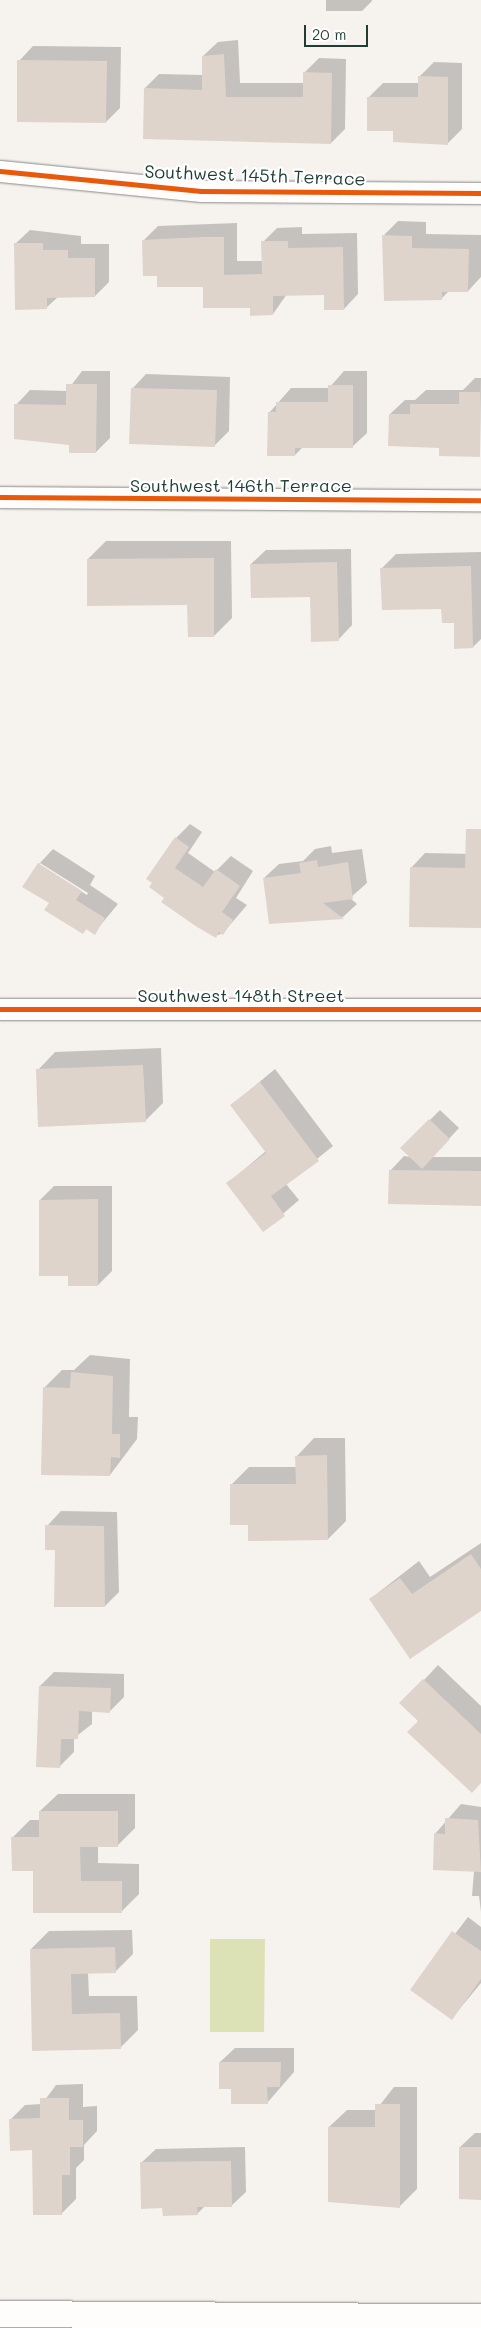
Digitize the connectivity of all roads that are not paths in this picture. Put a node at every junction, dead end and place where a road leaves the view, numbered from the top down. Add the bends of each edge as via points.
1 (0, 171) edge
2 (481, 193) edge
3 (0, 497) edge
4 (481, 500) edge
5 (0, 1009) edge
6 (481, 1009) edge
7 (0, 2314) edge
8 (481, 2318) edge
9 (153, 2321) edge
10 (188, 2321) edge

1 - 2 street, Southwest 145th Terrace via 200,190
3 - 4 street, Southwest 146th Terrace
5 - 6 street, Southwest 148th Street
7 - 9 main road
8 - 10 main road
9 - 10 main road

